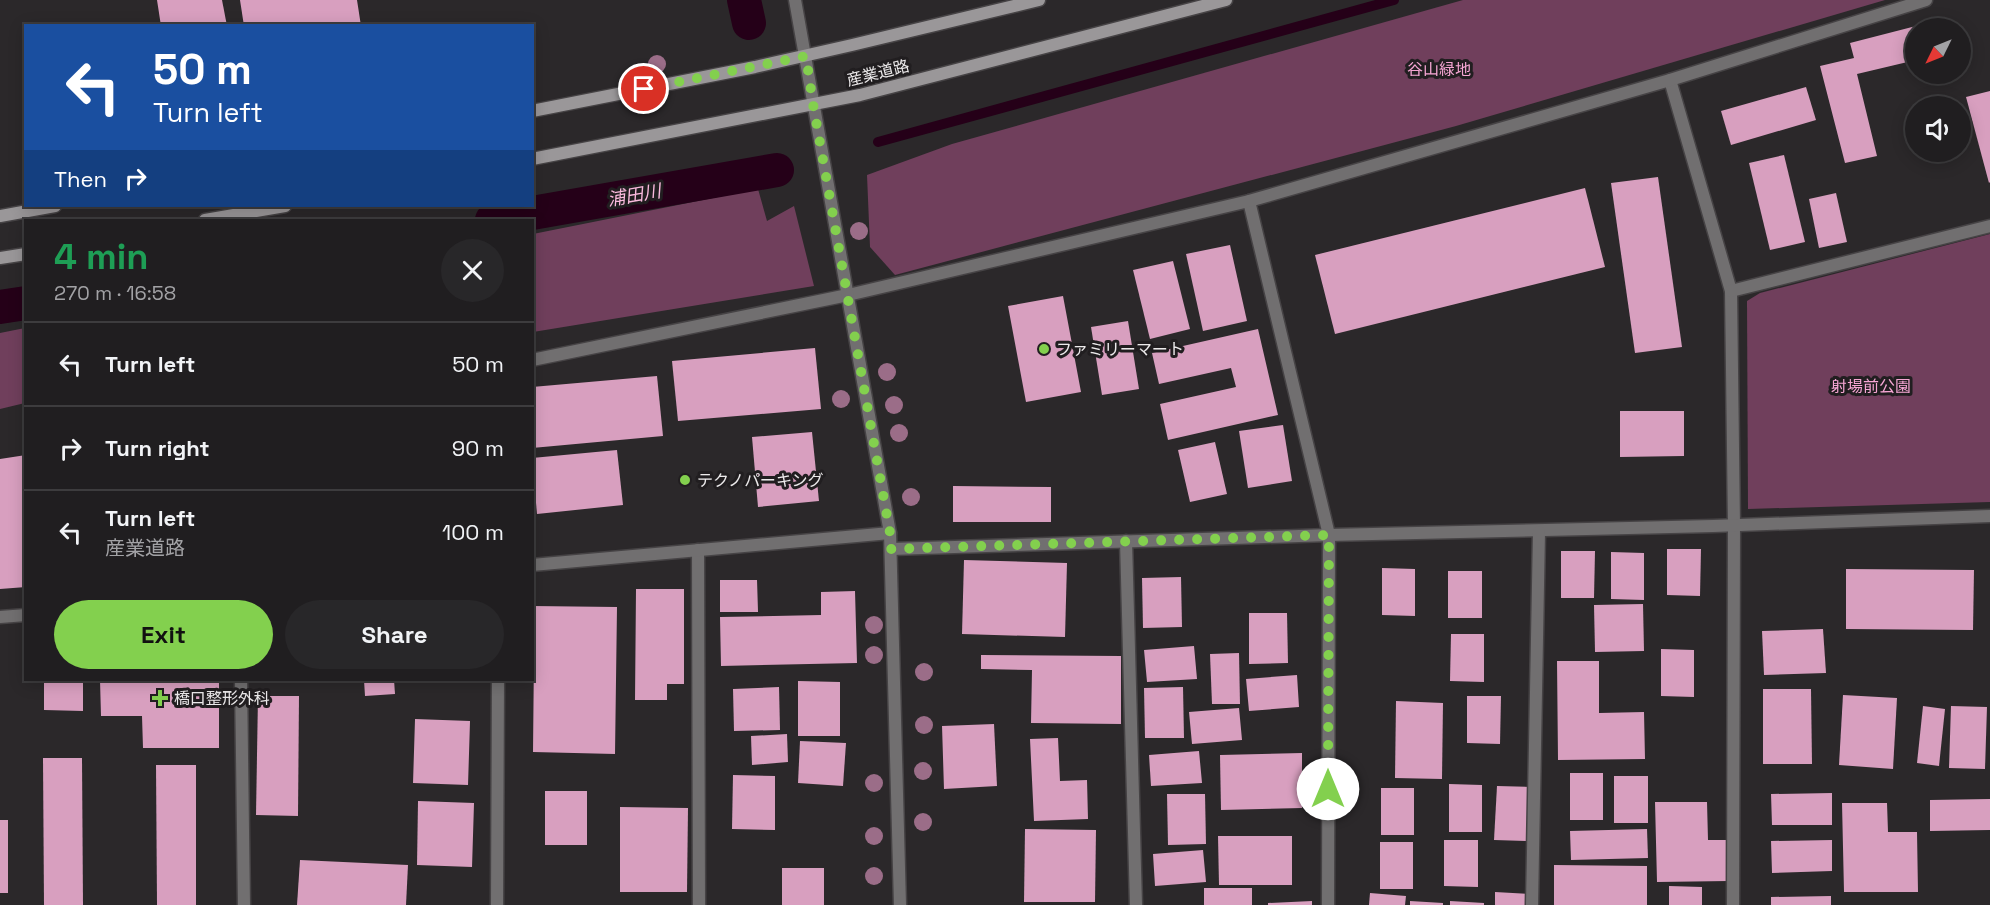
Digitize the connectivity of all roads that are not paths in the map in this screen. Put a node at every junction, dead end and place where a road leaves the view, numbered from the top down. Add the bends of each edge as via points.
1 (795, 0) edge
2 (1039, 0) edge
3 (1226, 0) edge
4 (1926, 0) edge
5 (806, 56) junction
6 (1670, 80) junction
7 (813, 104) junction
8 (534, 111) edge
9 (534, 159) edge
10 (1249, 201) junction
11 (50, 207) edge
12 (279, 207) edge
13 (0, 216) edge
14 (211, 219) edge
15 (1990, 226) edge
16 (24, 254) edge
17 (0, 258) edge
18 (1731, 291) junction
19 (848, 295) junction
20 (534, 360) edge
21 (1990, 516) edge
22 (1734, 526) junction
23 (1539, 532) junction
24 (890, 533) junction
25 (1329, 535) junction
26 (1126, 541) junction
27 (891, 549) junction
28 (698, 550) junction
29 (534, 565) edge
30 (24, 615) edge
31 (0, 617) edge
32 (241, 681) edge
33 (498, 681) edge
34 (244, 905) edge
35 (497, 905) edge
36 (699, 905) edge
37 (900, 905) edge
38 (1136, 905) edge
39 (1328, 905) edge
40 (1532, 905) edge
41 (1733, 905) edge

1 - 5 street
2 - 5 main road, 産業道路
3 - 7 main road, 産業道路 via 871,93
4 - 6 street
5 - 7 street
5 - 8 main road, 産業道路
6 - 10 street
6 - 18 street
7 - 9 main road, 産業道路
7 - 19 street
10 - 19 street
10 - 25 street
11 - 13 main road
12 - 14 main road
15 - 18 street
16 - 17 main road
18 - 22 street
19 - 20 street
19 - 24 street
21 - 22 street
22 - 23 street
22 - 41 street
23 - 25 street
23 - 40 street
24 - 27 street
24 - 28 street
25 - 26 street
25 - 39 street
26 - 27 street
26 - 38 street
27 - 37 street
28 - 29 street
28 - 36 street
30 - 31 street
32 - 34 street
33 - 35 street

